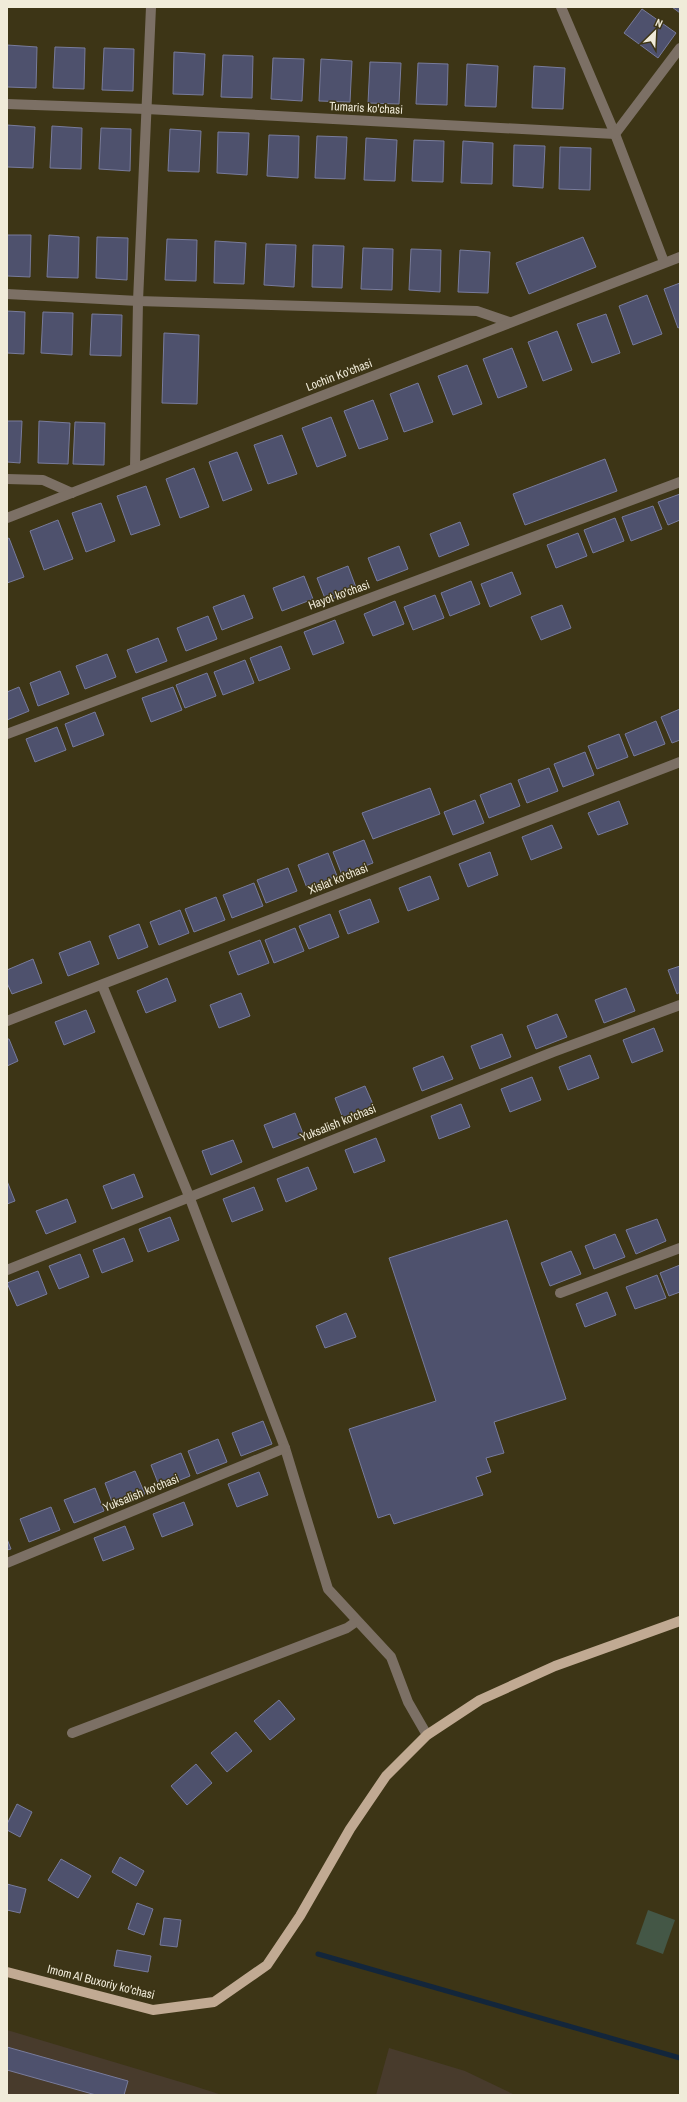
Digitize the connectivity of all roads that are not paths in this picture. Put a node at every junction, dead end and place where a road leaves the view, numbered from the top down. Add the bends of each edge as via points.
1 (151, 7) edge
2 (561, 7) edge
3 (680, 48) edge
4 (7, 104) edge
5 (146, 109) junction
6 (615, 134) junction
7 (680, 257) edge
8 (664, 262) junction
9 (7, 294) edge
10 (138, 301) junction
11 (509, 322) junction
12 (135, 468) junction
13 (7, 479) edge
14 (680, 482) edge
15 (72, 493) junction
16 (7, 518) edge
17 (7, 734) edge
18 (680, 762) edge
19 (102, 985) junction
20 (680, 1005) edge
21 (7, 1021) edge
22 (189, 1196) junction
23 (680, 1248) edge
24 (7, 1270) edge
25 (560, 1294) dead end
26 (286, 1448) junction
27 (7, 1562) edge
28 (357, 1621) junction
29 (680, 1621) edge
30 (72, 1733) dead end
31 (427, 1735) junction
32 (7, 1972) edge

1 - 5 street
2 - 6 street
3 - 6 street
4 - 5 street, Tumaris ko'chasi
5 - 6 street, Tumaris ko'chasi
5 - 10 street
6 - 8 street
7 - 8 street, Lochin Ko'chasi
8 - 11 street, Lochin Ko'chasi
9 - 10 street
10 - 11 street via 477,311
10 - 12 street
11 - 12 street, Lochin Ko'chasi
12 - 15 street, Lochin Ko'chasi
13 - 15 street via 43,480
14 - 17 street, Hayot ko'chasi
15 - 16 street, Lochin Ko'chasi
18 - 19 street, Xislat ko'chasi
19 - 21 street, Xislat ko'chasi
19 - 22 street
20 - 22 street, Yuksalish ko'chasi via 552,1052
22 - 24 street, Yuksalish ko'chasi
22 - 26 street
23 - 25 street
26 - 27 street, Yuksalish ko'chasi
26 - 28 street via 328,1589
28 - 30 street via 347,1628
28 - 31 street via 391,1657 408,1702
29 - 31 main road via 555,1666 480,1700
31 - 32 main road, Imom Al Buxoriy ko'chasi via 386,1776 350,1829 300,1916 268,1965 214,2002 153,2010

